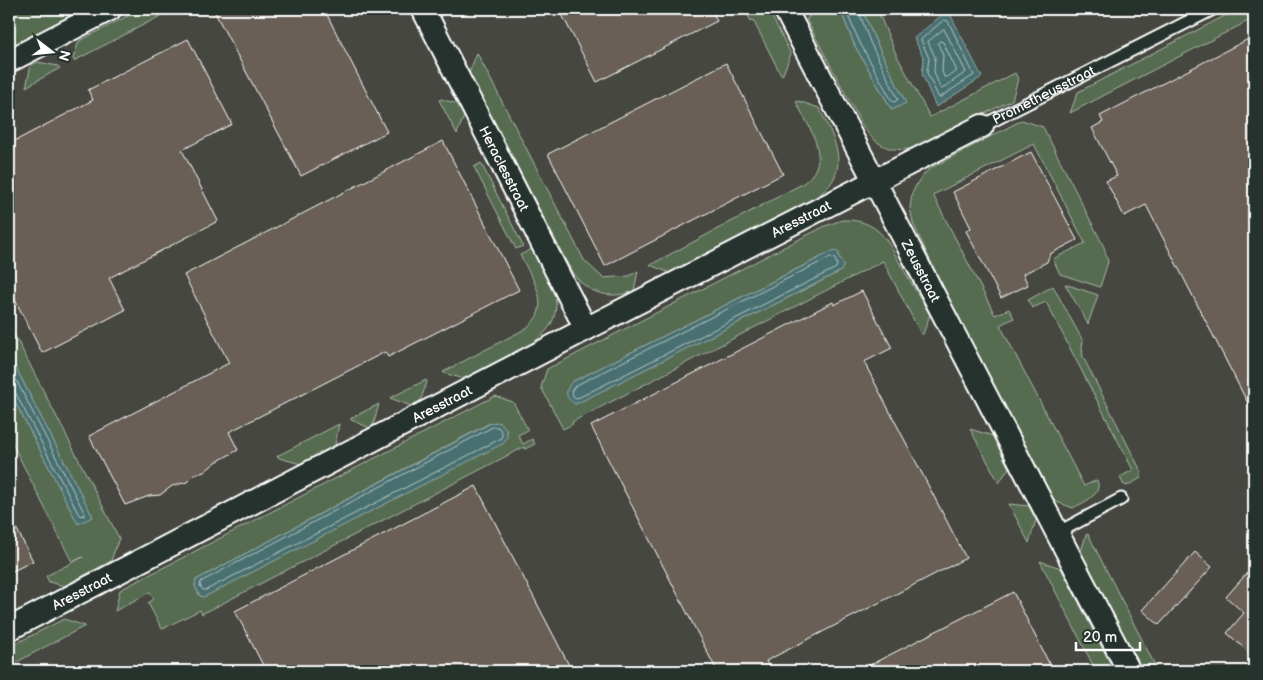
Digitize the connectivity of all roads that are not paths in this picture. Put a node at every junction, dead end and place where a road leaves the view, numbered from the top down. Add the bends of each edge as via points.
1 (110, 9) edge
2 (422, 9) edge
3 (785, 9) edge
4 (1213, 9) edge
5 (9, 61) edge
6 (982, 126) joint
7 (874, 181) junction
8 (586, 329) junction
9 (1121, 499) dead end
10 (1057, 533) junction
11 (9, 628) edge
12 (1128, 671) edge

1 - 5 street
2 - 8 street, Heraclesstraat
3 - 7 street, Zeusstraat
4 - 6 lane, Prometheusstraat
6 - 7 street, Prometheusstraat
7 - 8 street, Aresstraat
7 - 10 street, Zeusstraat
8 - 11 street, Aresstraat
9 - 10 lane
10 - 12 street, Zeusstraat

